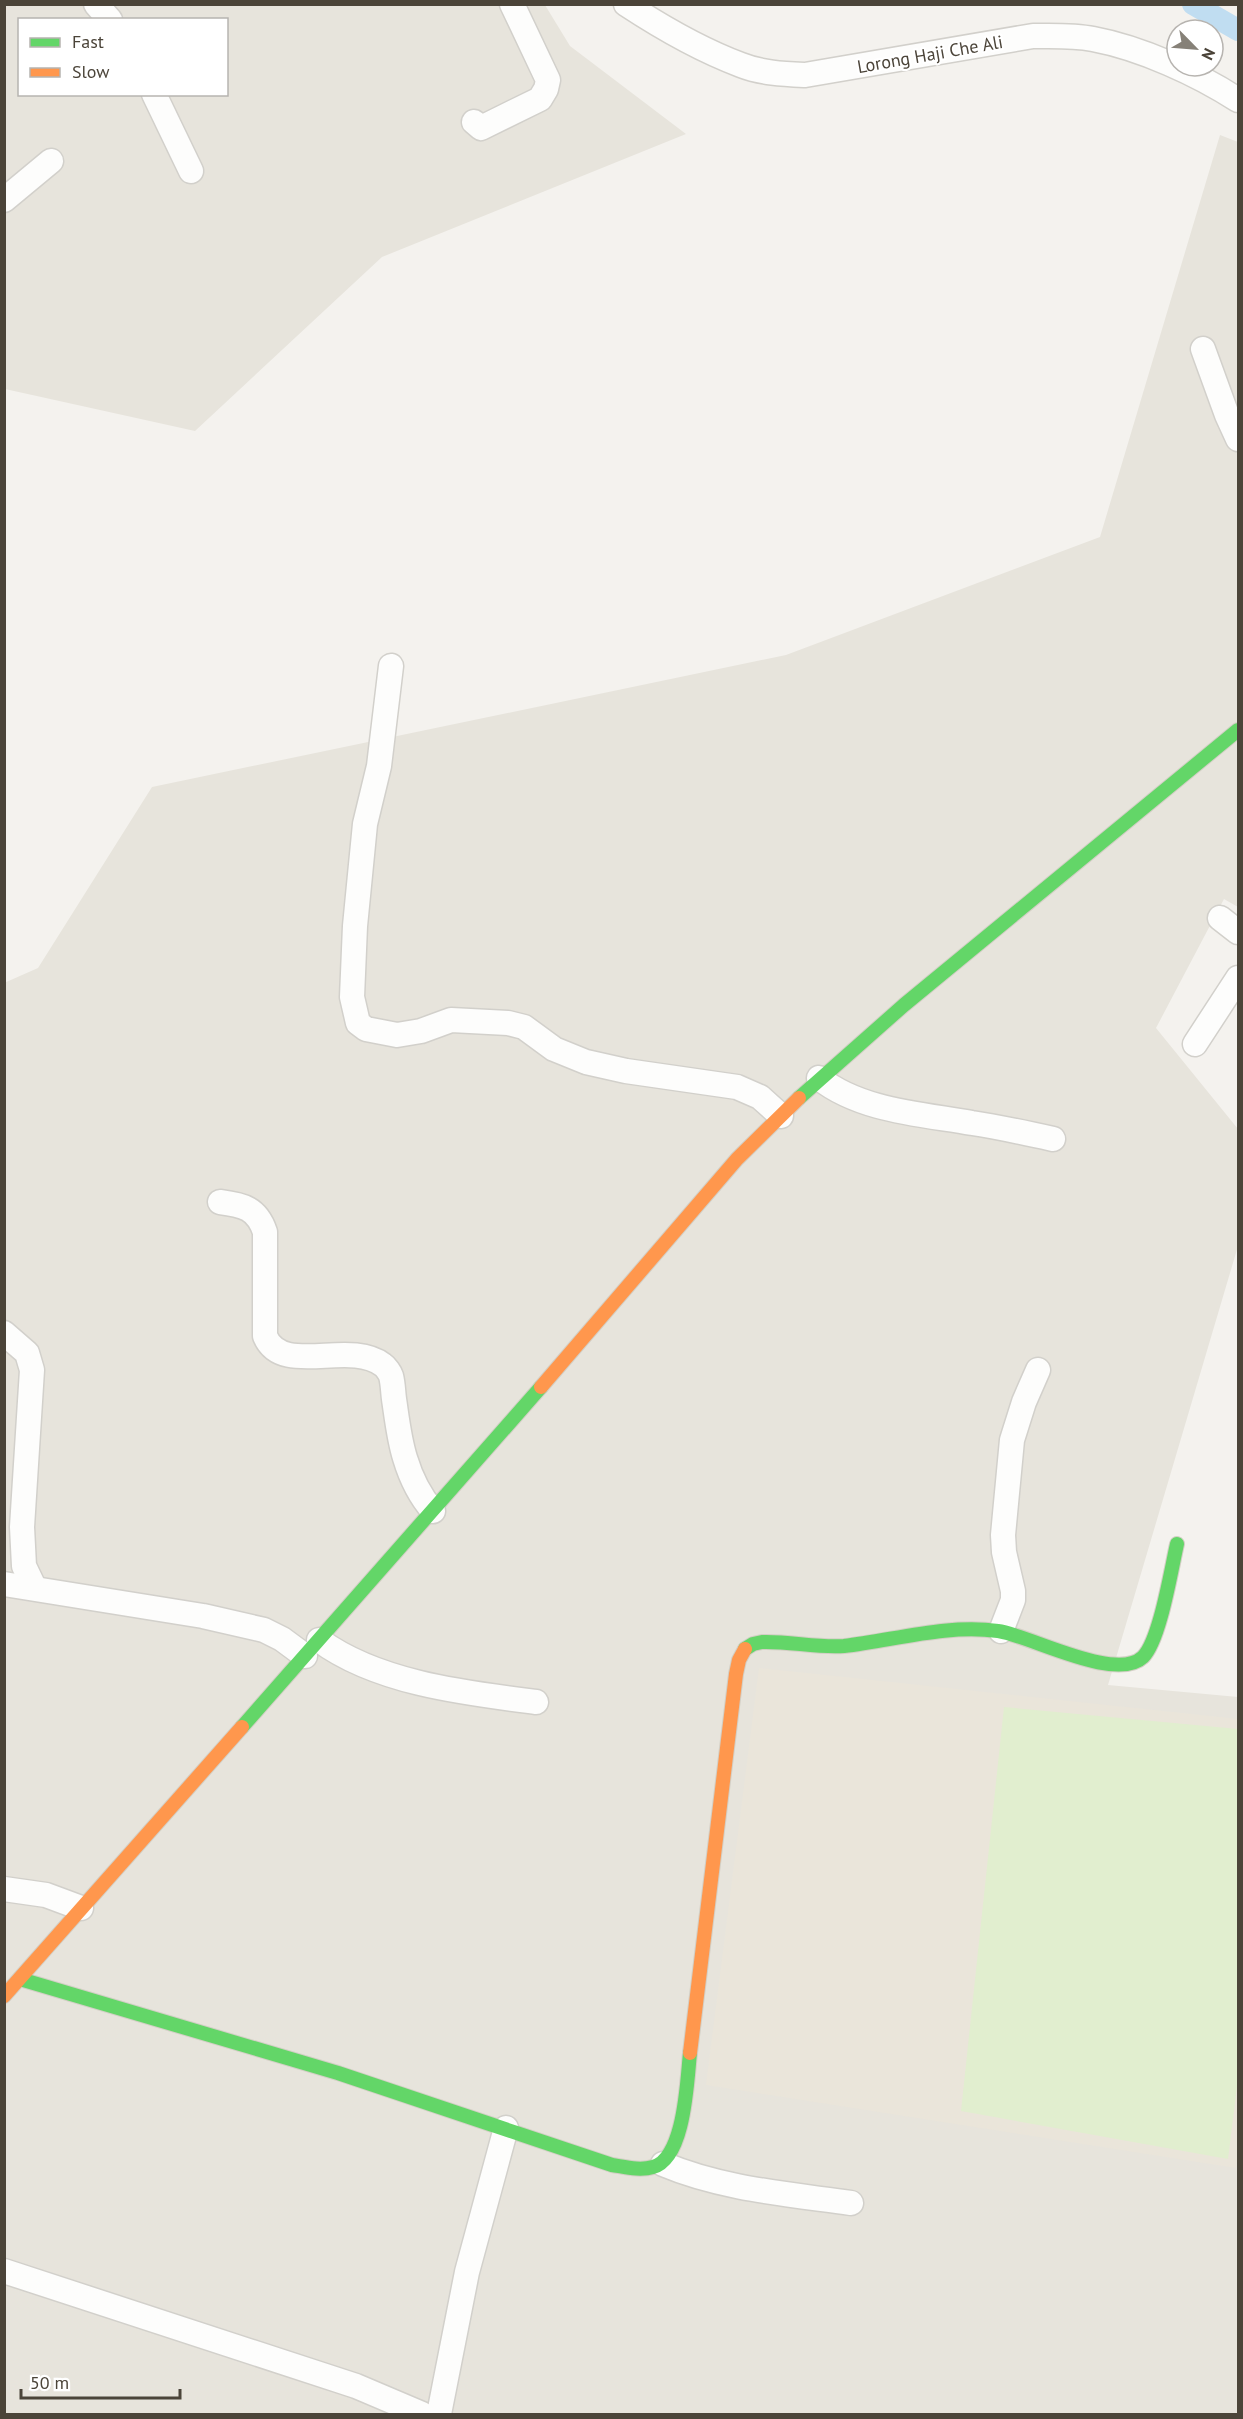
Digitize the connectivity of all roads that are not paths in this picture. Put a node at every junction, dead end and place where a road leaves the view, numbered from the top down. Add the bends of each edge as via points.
1 (96, 4) edge
2 (512, 4) edge
3 (626, 4) edge
4 (108, 18) edge
5 (155, 96) edge
6 (1239, 100) edge
7 (474, 122) dead end
8 (51, 161) dead end
9 (191, 171) dead end
10 (4, 200) edge
11 (1203, 349) dead end
12 (1239, 439) edge
13 (391, 666) dead end
14 (1239, 730) edge
15 (1239, 978) edge
16 (1195, 1044) dead end
17 (819, 1078) junction
18 (781, 1116) junction
19 (1053, 1139) dead end
20 (220, 1202) dead end
21 (4, 1334) edge
22 (1038, 1370) dead end
23 (433, 1511) junction
24 (1177, 1544) dead end
25 (4, 1584) edge
26 (34, 1587) junction
27 (1001, 1631) junction
28 (312, 1648) junction
29 (536, 1702) dead end
30 (4, 1889) edge
31 (81, 1908) junction
32 (9, 1990) edge
33 (506, 2128) junction
34 (663, 2164) junction
35 (851, 2203) dead end
36 (4, 2271) edge
37 (422, 2415) edge
38 (439, 2415) edge

1 - 4 street
2 - 7 street via 548,80 546,89 540,99 481,128
3 - 6 street, Lorong Haji Che Ali via 742,66 774,73 805,75 1033,36 1064,36 1091,38 1129,49
5 - 9 street
8 - 10 street
11 - 12 street
13 - 18 street via 379,766 366,824 355,926 352,997 358,1023 366,1029 397,1035 451,1020 508,1023 524,1027 554,1049 586,1062 737,1087 760,1098
14 - 17 street
15 - 16 street
17 - 18 street
17 - 19 street via 851,1098
18 - 23 street via 737,1160
20 - 23 street via 238,1204 261,1220 265,1232 265,1336 270,1347 289,1356 348,1354 384,1365 391,1376 405,1458 422,1498
21 - 26 street via 27,1353 32,1370 22,1527 24,1566
22 - 27 street via 1012,1440 1003,1535 1013,1600
23 - 28 street
24 - 27 street via 1153,1639 1141,1660 1120,1665 1096,1661
25 - 26 street
26 - 28 street via 203,1616 264,1630
27 - 34 street via 966,1629 839,1646 764,1643 743,1650 736,1674 682,2120 674,2147
28 - 29 street via 335,1652 410,1680
28 - 31 street
30 - 31 street via 46,1895
31 - 32 street
32 - 33 street via 338,2073
33 - 34 street via 633,2170
33 - 38 street via 467,2272
34 - 35 street via 763,2191
36 - 37 street via 356,2386

